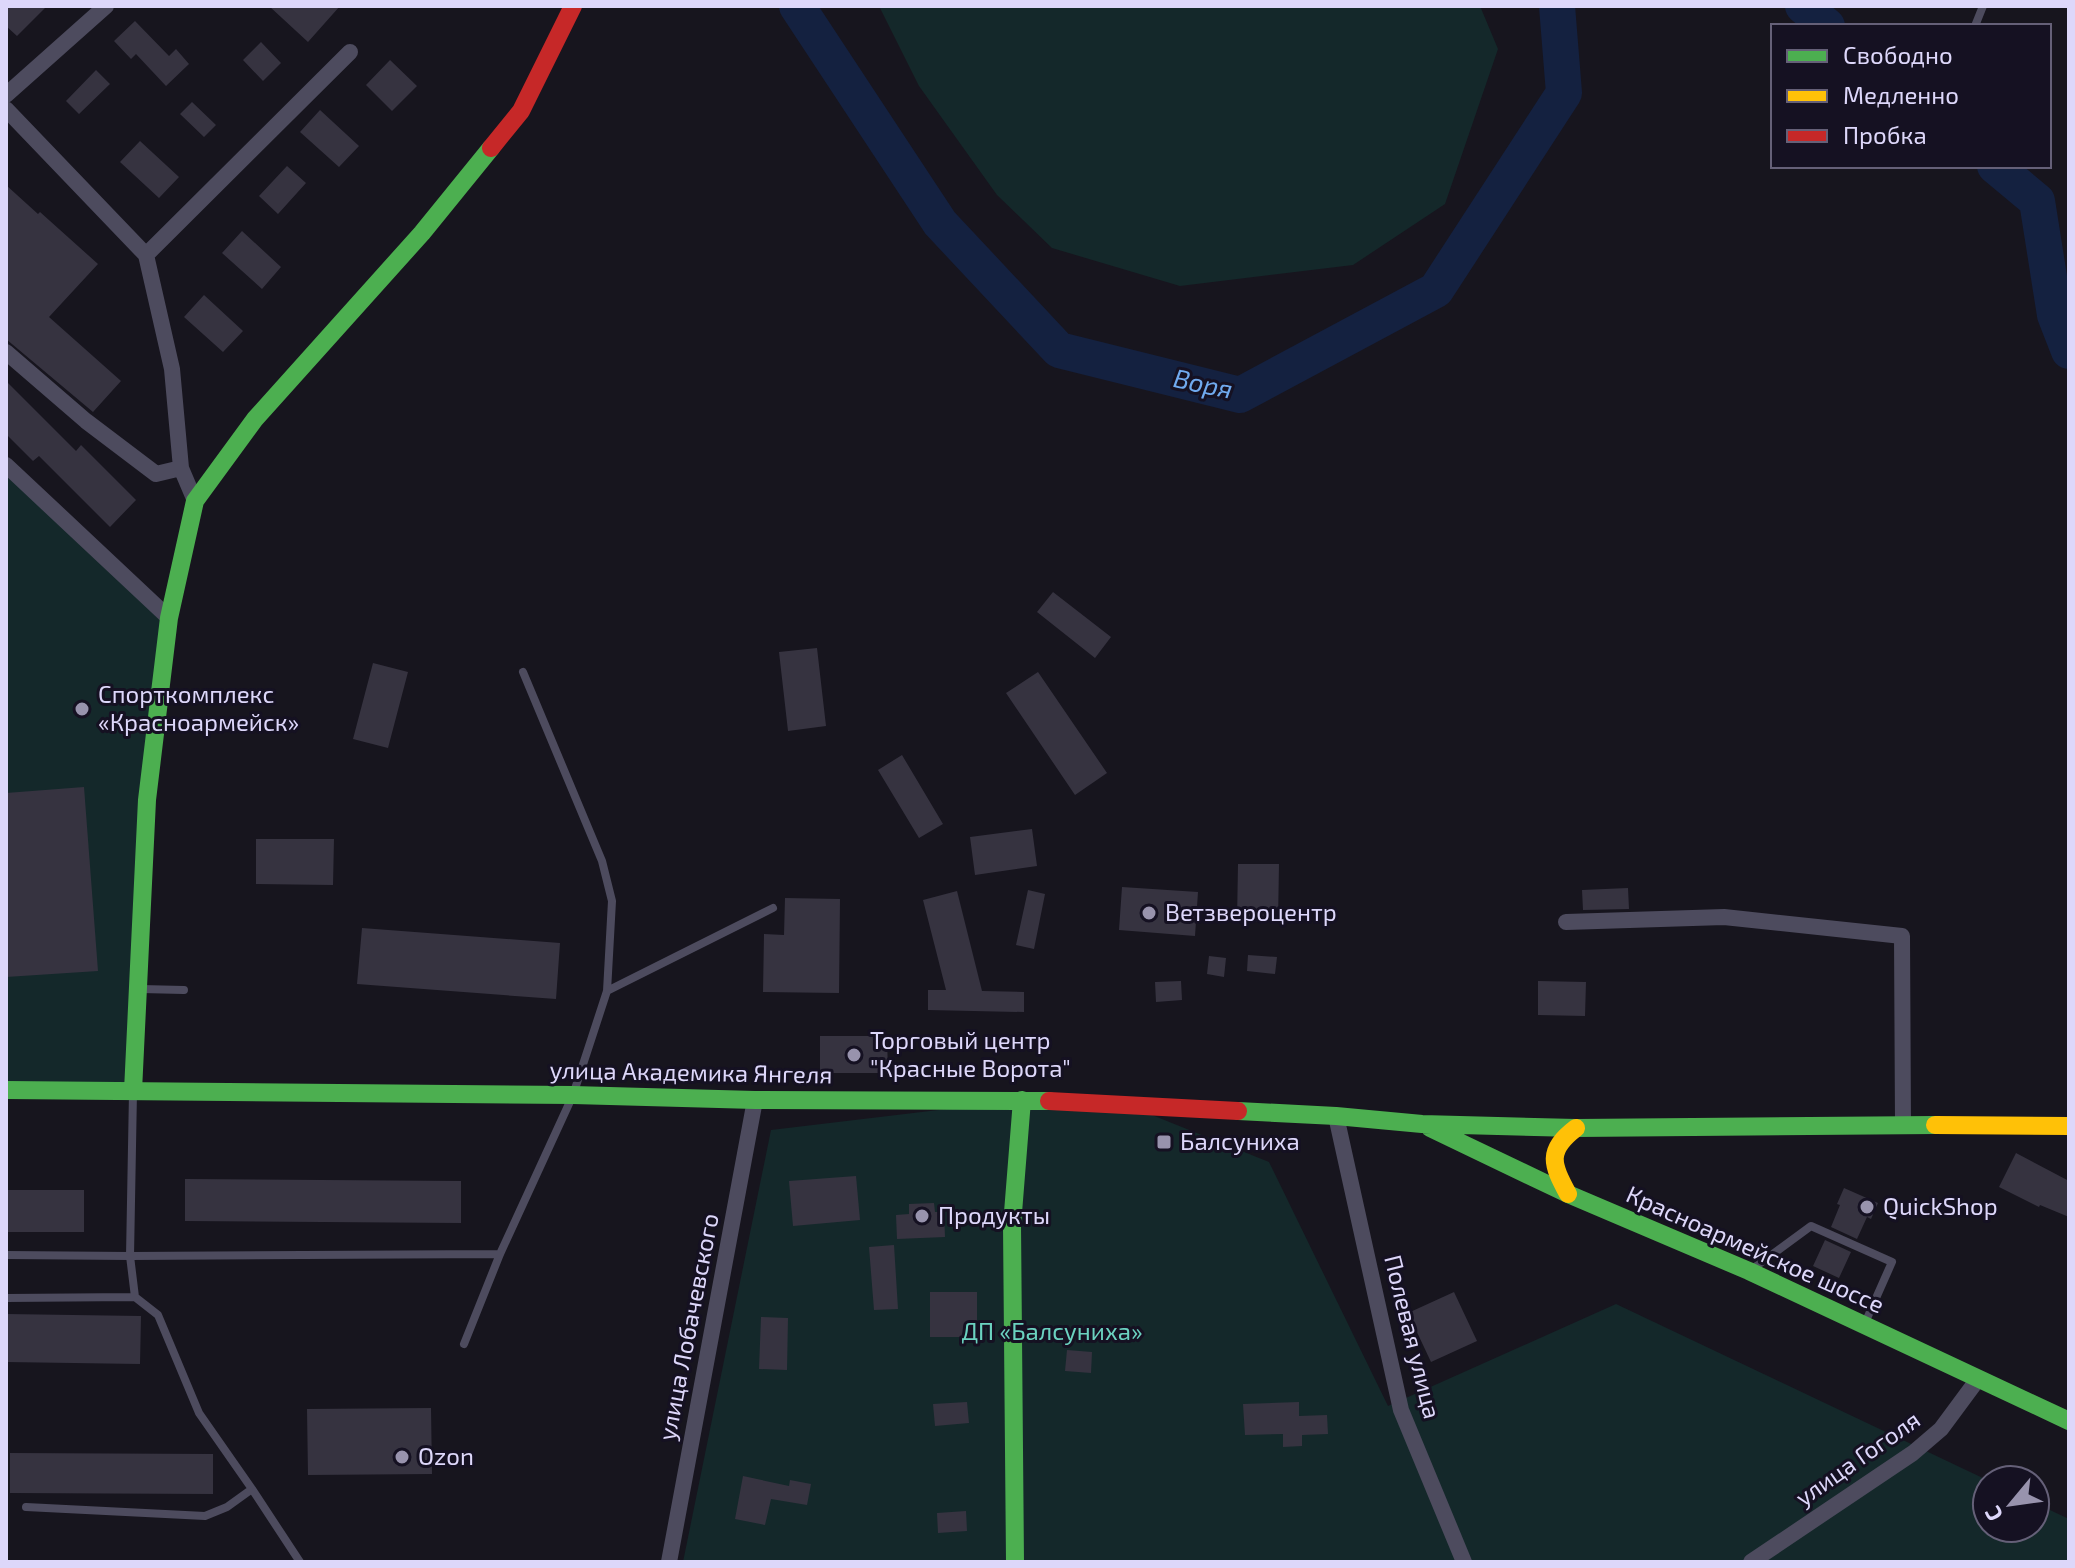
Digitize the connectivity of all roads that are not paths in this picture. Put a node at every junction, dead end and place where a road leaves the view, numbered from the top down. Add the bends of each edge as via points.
1 (106, 6) edge
2 (573, 6) edge
3 (350, 52) dead end
4 (6, 95) edge
5 (6, 109) edge
6 (146, 255) junction
7 (6, 352) edge
8 (6, 465) edge
9 (181, 468) junction
10 (195, 501) junction
11 (169, 618) junction
12 (523, 672) dead end
13 (773, 908) dead end
14 (1566, 922) dead end
15 (138, 988) junction
16 (184, 990) dead end
17 (607, 991) junction
18 (6, 1090) edge
19 (133, 1091) junction
20 (573, 1095) junction
21 (755, 1100) junction
22 (1022, 1100) junction
23 (1336, 1116) junction
24 (1422, 1124) junction
25 (1903, 1125) junction
26 (2069, 1126) edge
27 (1576, 1128) junction
28 (1568, 1194) junction
29 (500, 1254) junction
30 (6, 1255) edge
31 (130, 1256) junction
32 (1749, 1271) junction
33 (135, 1297) junction
34 (6, 1298) edge
35 (1864, 1324) junction
36 (464, 1344) dead end
37 (1978, 1379) junction
38 (2069, 1421) edge
39 (252, 1489) junction
40 (26, 1507) dead end
41 (300, 1562) edge
42 (669, 1562) edge
43 (1015, 1562) edge
44 (1464, 1562) edge
45 (1751, 1562) edge

1 - 4 street
2 - 10 street via 521,111 422,233 255,419
3 - 6 street
5 - 6 street
6 - 9 street via 172,369
7 - 9 street via 156,474
8 - 11 street
9 - 10 street
10 - 11 street
11 - 15 street via 147,800
12 - 17 lane via 602,861 612,901
13 - 17 lane
14 - 25 street via 1724,917 1902,936
15 - 16 lane
15 - 19 street
17 - 20 lane
18 - 19 street, улица Академика Янгеля
19 - 20 street, улица Академика Янгеля
19 - 31 lane
20 - 21 street, улица Академика Янгеля
20 - 29 lane
21 - 22 street, улица Академика Янгеля
21 - 42 street, улица Лобачевского
22 - 23 street, улица Академика Янгеля
22 - 43 street via 1012,1225
23 - 24 street, улица Академика Янгеля
23 - 44 street, Полевая улица via 1401,1410
24 - 27 street, улица Академика Янгеля
24 - 28 street, Красноармейское шоссе
25 - 26 street, улица Академика Янгеля
25 - 27 street, улица Академика Янгеля
27 - 28 street via 1555,1146 1553,1161
28 - 32 street, Красноармейское шоссе
29 - 31 lane
29 - 36 lane
30 - 31 lane
31 - 33 lane
32 - 35 street, Красноармейское шоссе
32 - 35 lane via 1811,1226 1892,1262
33 - 34 lane
33 - 39 lane via 158,1315 199,1413
35 - 37 street, Красноармейское шоссе
37 - 38 street, Красноармейское шоссе
37 - 45 street, улица Гоголя via 1941,1429 1913,1453
39 - 40 lane via 205,1516
39 - 41 lane

